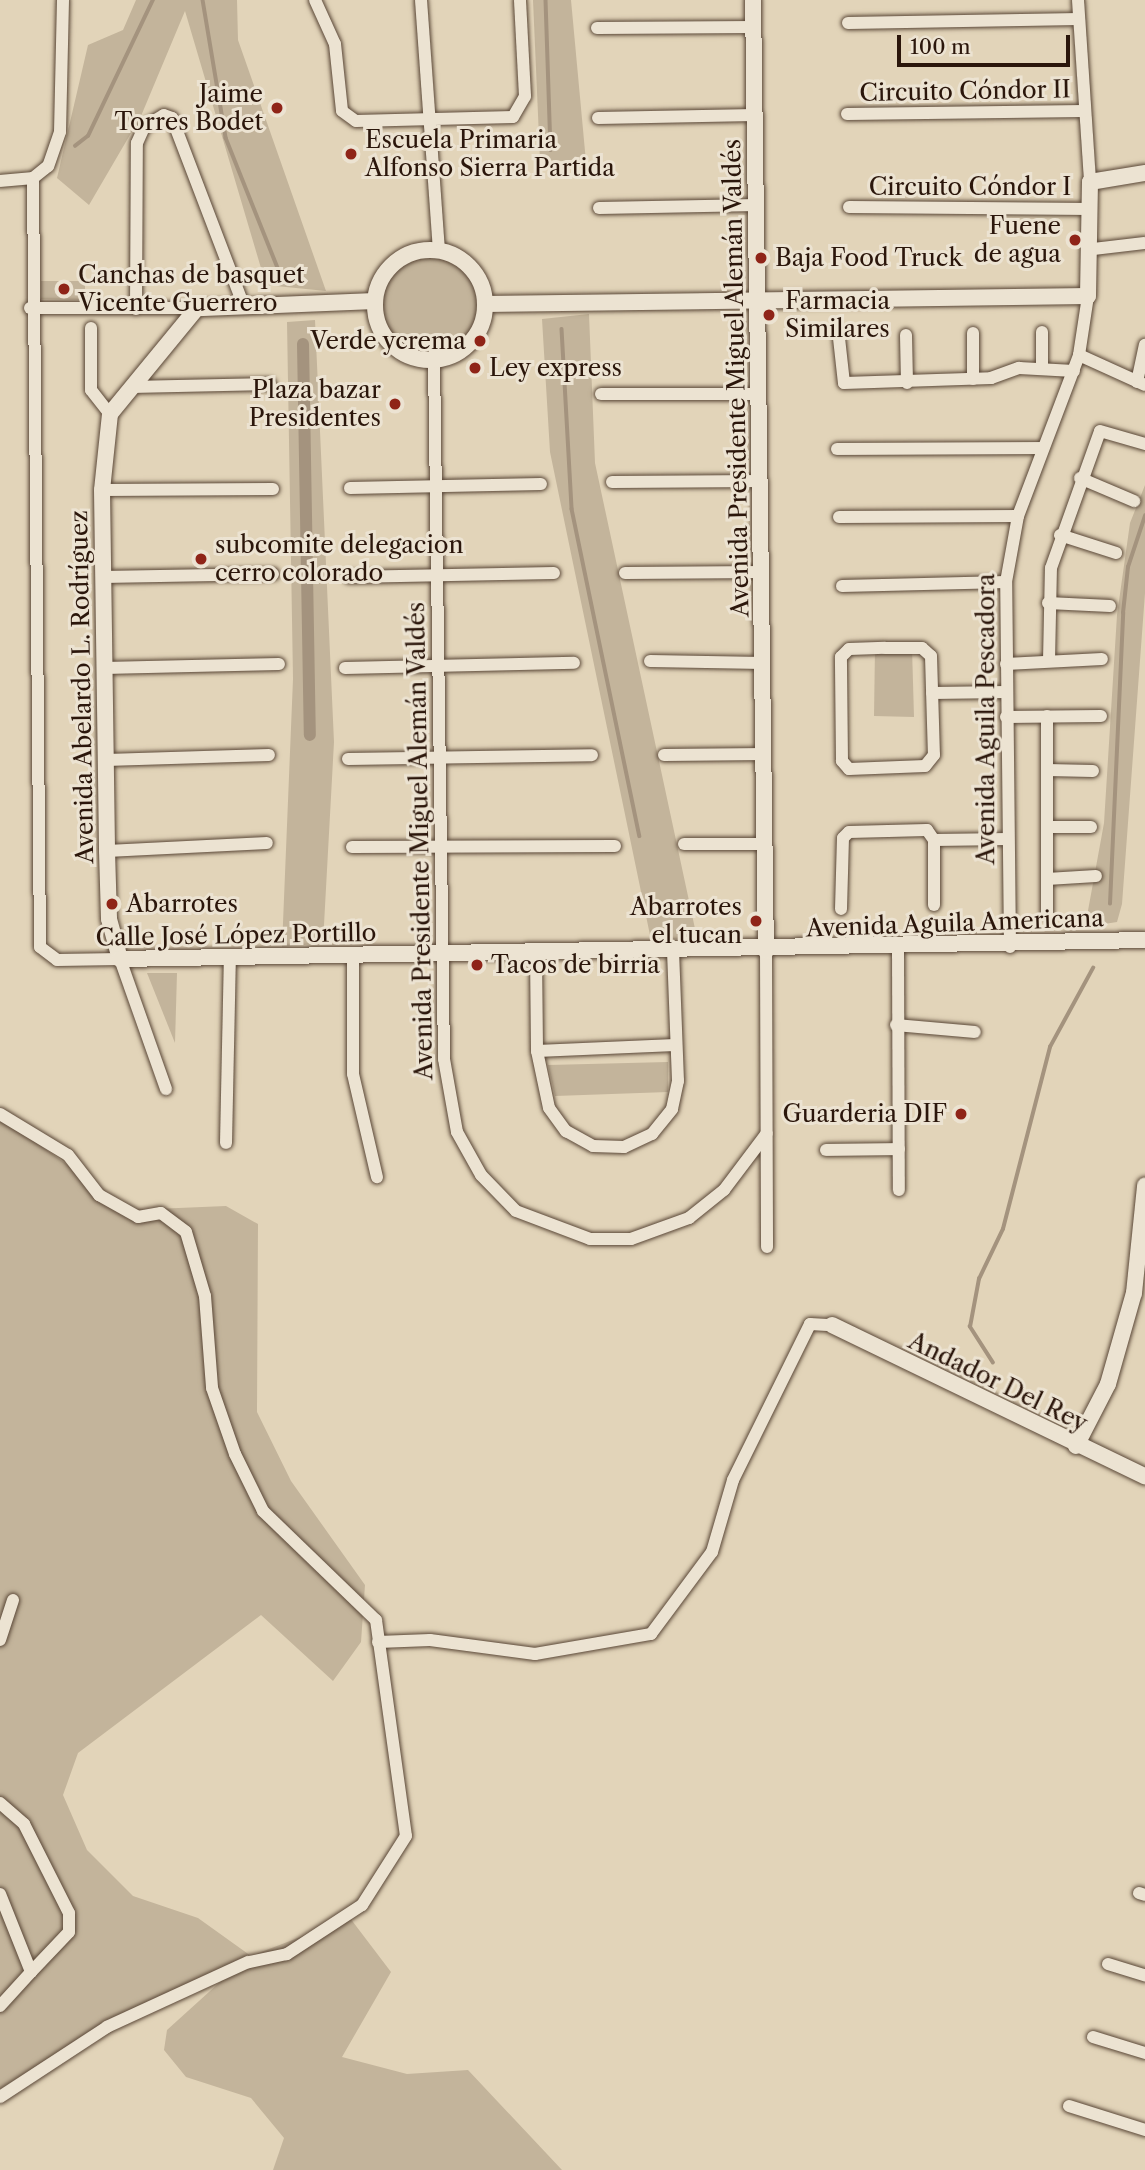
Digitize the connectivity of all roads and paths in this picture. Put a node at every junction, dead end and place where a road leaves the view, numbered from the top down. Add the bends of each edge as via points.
1 (63, 0) edge
2 (315, 0) edge
3 (421, 0) edge
4 (520, 0) edge
5 (754, 0) edge
6 (1078, 0) edge
7 (1079, 19) junction
8 (848, 23) dead end
9 (754, 27) junction
10 (597, 28) dead end
11 (1084, 110) junction
12 (847, 114) dead end
13 (755, 115) junction
14 (598, 118) dead end
15 (432, 121) junction
16 (1145, 173) edge
17 (33, 178) junction
18 (0, 181) edge
19 (1090, 181) junction
20 (757, 205) junction
21 (849, 207) dead end
22 (599, 208) dead end
23 (1091, 209) junction
24 (1145, 243) edge
25 (1093, 249) junction
26 (439, 251) junction
27 (1088, 296) junction
28 (758, 299) junction
29 (375, 301) junction
30 (485, 304) junction
31 (244, 307) junction
32 (30, 308) junction
33 (197, 308) junction
34 (136, 309) junction
35 (91, 328) dead end
36 (1042, 332) dead end
37 (974, 333) dead end
38 (906, 335) dead end
39 (839, 338) dead end
40 (1145, 345) edge
41 (1079, 355) junction
42 (434, 360) junction
43 (1042, 368) junction
44 (1073, 371) junction
45 (974, 379) junction
46 (907, 383) junction
47 (270, 384) dead end
48 (1141, 384) edge
49 (131, 387) junction
50 (601, 394) dead end
51 (759, 394) junction
52 (110, 414) junction
53 (1145, 444) edge
54 (1041, 448) junction
55 (837, 449) dead end
56 (1080, 478) junction
57 (761, 481) junction
58 (612, 482) dead end
59 (541, 484) dead end
60 (435, 486) junction
61 (350, 488) dead end
62 (273, 489) dead end
63 (102, 490) junction
64 (1134, 501) dead end
65 (1018, 516) junction
66 (839, 517) dead end
67 (1060, 535) junction
68 (1116, 554) dead end
69 (762, 572) junction
70 (554, 573) dead end
71 (625, 573) dead end
72 (273, 574) dead end
73 (437, 575) junction
74 (103, 577) junction
75 (349, 577) dead end
76 (1006, 582) junction
77 (842, 586) dead end
78 (1048, 603) junction
79 (1110, 606) dead end
80 (1102, 659) dead end
81 (650, 661) dead end
82 (1049, 661) junction
83 (574, 663) dead end
84 (763, 663) junction
85 (279, 664) dead end
86 (1006, 664) junction
87 (438, 666) junction
88 (104, 668) junction
89 (345, 668) dead end
90 (1006, 692) junction
91 (932, 693) junction
92 (1047, 716) junction
93 (1101, 716) dead end
94 (1006, 717) junction
95 (765, 754) junction
96 (270, 755) dead end
97 (592, 755) dead end
98 (664, 755) dead end
99 (440, 757) junction
100 (348, 759) dead end
101 (106, 760) junction
102 (1047, 770) junction
103 (1093, 771) dead end
104 (1048, 827) junction
105 (1091, 827) dead end
106 (1008, 839) junction
107 (934, 840) junction
108 (267, 843) dead end
109 (684, 844) dead end
110 (766, 844) junction
111 (615, 846) dead end
112 (352, 847) dead end
113 (441, 847) junction
114 (107, 851) junction
115 (1096, 876) dead end
116 (1047, 879) junction
117 (934, 905) dead end
118 (841, 909) dead end
119 (1047, 914) dead end
120 (1145, 940) edge
121 (1010, 947) junction
122 (898, 949) junction
123 (766, 951) junction
124 (673, 952) junction
125 (536, 954) junction
126 (443, 955) junction
127 (353, 956) junction
128 (230, 958) junction
129 (120, 960) junction
130 (897, 1026) junction
131 (975, 1032) dead end
132 (676, 1045) junction
133 (537, 1051) junction
134 (166, 1088) dead end
135 (0, 1114) edge
136 (767, 1133) junction
137 (226, 1143) dead end
138 (899, 1149) junction
139 (826, 1150) dead end
140 (377, 1177) dead end
141 (1145, 1186) edge
142 (899, 1190) dead end
143 (767, 1247) dead end
144 (832, 1325) joint
145 (1076, 1447) junction
146 (1145, 1476) edge
147 (13, 1600) dead end
148 (0, 1640) edge
149 (378, 1642) junction
150 (0, 1803) edge
151 (0, 1894) edge
152 (1108, 1964) dead end
153 (31, 1972) junction
154 (1145, 1975) edge
155 (0, 2006) edge
156 (1093, 2037) dead end
157 (1145, 2053) edge
158 (0, 2097) edge
159 (1069, 2106) dead end
160 (1145, 2130) edge

1 - 17 street via 60,132 48,166
2 - 15 street via 327,15 348,117
3 - 15 street
4 - 15 street via 520,109 501,121
5 - 9 street, Avenida Presidente Miguel Alemán Valdés
6 - 7 street, Avenida Aguila Pescadora
7 - 8 street
7 - 11 street, Avenida Aguila Pescadora
9 - 10 street
9 - 13 street, Avenida Presidente Miguel Alemán Valdés
11 - 12 street, Circuito Cóndor II
11 - 19 street, Avenida Aguila Pescadora
13 - 14 street
13 - 20 street, Avenida Presidente Miguel Alemán Valdés
15 - 26 street
16 - 19 street
17 - 18 street
17 - 32 street
19 - 23 street, Avenida Aguila Pescadora
20 - 22 street
20 - 28 street, Avenida Presidente Miguel Alemán Valdés
21 - 23 street, Circuito Cóndor I
23 - 25 street, Avenida Aguila Pescadora
24 - 25 street
25 - 27 street, Avenida Aguila Pescadora
26 - 29 street via 396,262
26 - 30 street via 476,275
27 - 28 street
27 - 41 street, Avenida Aguila Pescadora
28 - 30 street
28 - 51 street, Avenida Presidente Miguel Alemán Valdés
29 - 31 street
29 - 42 street via 391,344
30 - 42 street via 470,342
31 - 33 street
31 - 34 street via 172,118 164,115 144,127 137,143
32 - 34 street
32 - 129 street, Calle José López Portillo via 44,953 57,960
33 - 34 street
33 - 49 street
35 - 52 street via 91,390
36 - 43 street
37 - 45 street
38 - 46 street
39 - 46 street via 842,383
40 - 48 street
41 - 44 street, Avenida Aguila Pescadora
41 - 48 street
42 - 60 street, Avenida Presidente Miguel Alemán Valdés
43 - 44 street
43 - 45 street
44 - 54 street, Avenida Aguila Pescadora
45 - 46 street
47 - 49 street
49 - 52 street
50 - 51 street
51 - 57 street, Avenida Presidente Miguel Alemán Valdés
52 - 63 street, Avenida Abelardo L. Rodríguez
53 - 56 street via 1100,431
54 - 55 street
54 - 65 street, Avenida Aguila Pescadora
56 - 64 street
56 - 67 street
57 - 58 street
57 - 69 street, Avenida Presidente Miguel Alemán Valdés
59 - 60 street
60 - 61 street
60 - 73 street, Avenida Presidente Miguel Alemán Valdés
62 - 63 street
63 - 74 street, Avenida Abelardo L. Rodríguez
65 - 66 street
65 - 76 street, Avenida Aguila Pescadora
67 - 68 street
67 - 78 street
69 - 71 street
69 - 84 street, Avenida Presidente Miguel Alemán Valdés
70 - 73 street
72 - 74 street
73 - 75 street
73 - 87 street, Avenida Presidente Miguel Alemán Valdés
74 - 88 street, Avenida Abelardo L. Rodríguez
76 - 77 street
76 - 86 street, Avenida Aguila Pescadora
78 - 79 street
78 - 82 street
80 - 82 street
81 - 84 street
82 - 86 street
83 - 87 street
84 - 95 street, Avenida Presidente Miguel Alemán Valdés
85 - 88 street
86 - 90 street, Avenida Aguila Pescadora
87 - 89 street
87 - 99 street, Avenida Presidente Miguel Alemán Valdés
88 - 101 street, Avenida Abelardo L. Rodríguez
90 - 91 street
90 - 94 street, Avenida Aguila Pescadora
91 - 91 street via 931,656 922,648 844,652 844,766 930,762
92 - 93 street
92 - 94 street
92 - 102 street
94 - 106 street, Avenida Aguila Pescadora
95 - 98 street
95 - 110 street, Avenida Presidente Miguel Alemán Valdés
96 - 101 street
97 - 99 street
99 - 100 street
99 - 113 street, Avenida Presidente Miguel Alemán Valdés
101 - 114 street, Avenida Abelardo L. Rodríguez
102 - 103 street
102 - 104 street
104 - 105 street
104 - 116 street
106 - 107 street
106 - 121 street, Avenida Aguila Pescadora
107 - 117 street
107 - 118 street via 922,829 845,834
108 - 114 street
109 - 110 street
110 - 123 street, Avenida Presidente Miguel Alemán Valdés
111 - 113 street
112 - 113 street
113 - 126 street, Avenida Presidente Miguel Alemán Valdés
114 - 129 street, Avenida Abelardo L. Rodríguez via 109,919
115 - 116 street
116 - 119 street
120 - 121 street, Avenida Aguila Americana
121 - 122 street, Avenida Aguila Americana
122 - 123 street, Avenida Aguila Americana
122 - 130 street
123 - 124 street, Calle José López Portillo
123 - 136 street, Avenida Presidente Miguel Alemán Valdés
124 - 125 street, Calle José López Portillo
124 - 132 street
125 - 126 street, Calle José López Portillo
125 - 133 street
126 - 127 street, Calle José López Portillo
126 - 136 street, Avenida Presidente Miguel Alemán Valdés via 443,1059 457,1132 481,1175 516,1211 590,1239 631,1239 667,1230 724,1190
127 - 128 street, Calle José López Portillo
127 - 140 street via 353,1074
128 - 129 street, Calle José López Portillo
128 - 137 street
129 - 134 street
130 - 131 street
130 - 138 street
132 - 133 street
132 - 133 street via 672,1109 652,1133 624,1147 593,1146 566,1131 549,1108
135 - 149 street via 68,1155 99,1195 138,1217 161,1213 186,1232 205,1296 212,1388 234,1454 263,1511 366,1606 376,1620
136 - 143 street, Avenida Presidente Miguel Alemán Valdés
138 - 139 street
138 - 142 street
141 - 145 street via 1134,1293 1108,1384
144 - 145 street, Andador Del Rey
144 - 149 street via 810,1324 733,1480 712,1552 651,1634 535,1654 430,1640
145 - 146 street, Andador Del Rey
147 - 148 street
149 - 158 street via 406,1836 362,1905 287,1954 248,1962 107,2027
150 - 153 street via 24,1825 69,1913 69,1932
151 - 153 street
152 - 154 street
153 - 155 street
156 - 157 street
159 - 160 street

